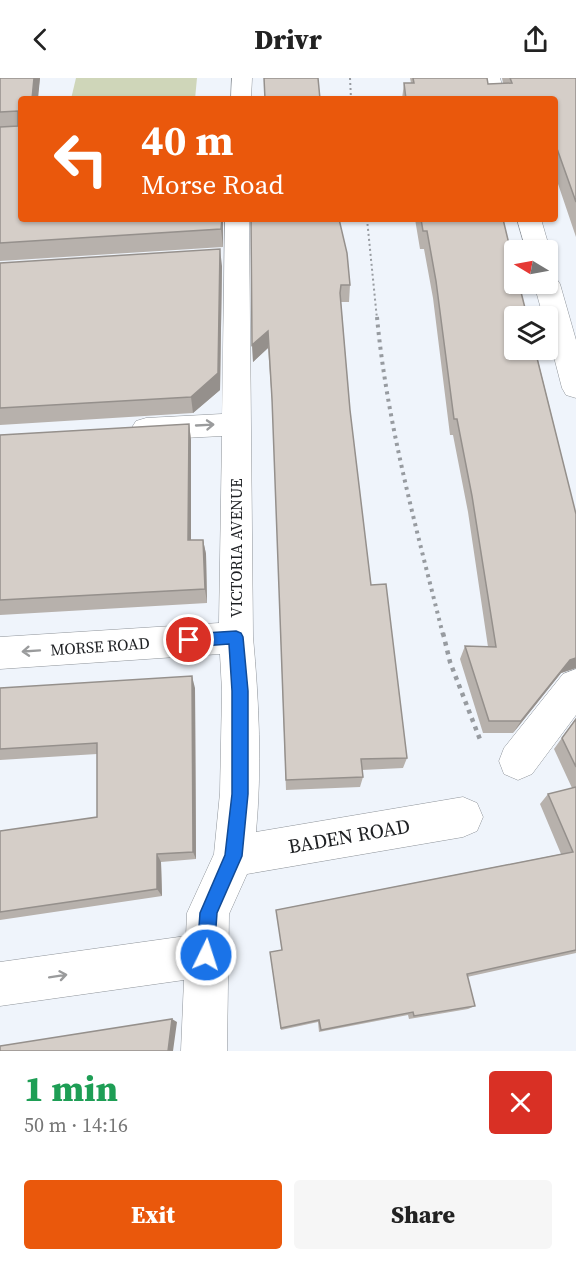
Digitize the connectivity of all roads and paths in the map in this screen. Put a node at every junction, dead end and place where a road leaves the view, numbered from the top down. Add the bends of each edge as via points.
1 (242, 78) edge
2 (350, 78) edge
3 (490, 78) edge
4 (241, 96) edge
5 (351, 96) edge
6 (495, 96) edge
7 (236, 222) edge
8 (367, 222) edge
9 (530, 222) edge
10 (535, 240) edge
11 (550, 294) edge
12 (576, 388) edge
13 (236, 424) junction
14 (118, 431) edge
15 (236, 637) junction
16 (0, 653) edge
17 (576, 686) edge
18 (502, 756) joint
19 (463, 817) dead end
20 (234, 856) junction
21 (206, 955) junction
22 (0, 984) edge
23 (204, 1051) edge

1 - 4 street
2 - 5 path
3 - 6 street
7 - 13 street, VICTORIA AVENUE via 223,257
8 - 18 path via 380,353 405,482 450,662 475,731
9 - 10 street
11 - 12 street
14 -> 13 street
13 - 15 street, VICTORIA AVENUE
15 -> 16 street, MORSE ROAD
15 - 20 street, VICTORIA AVENUE via 241,773
17 - 18 street
19 - 20 street, BADEN ROAD
20 - 21 street, VICTORIA AVENUE via 208,913
22 -> 21 street
21 - 23 street, VICTORIA AVENUE

